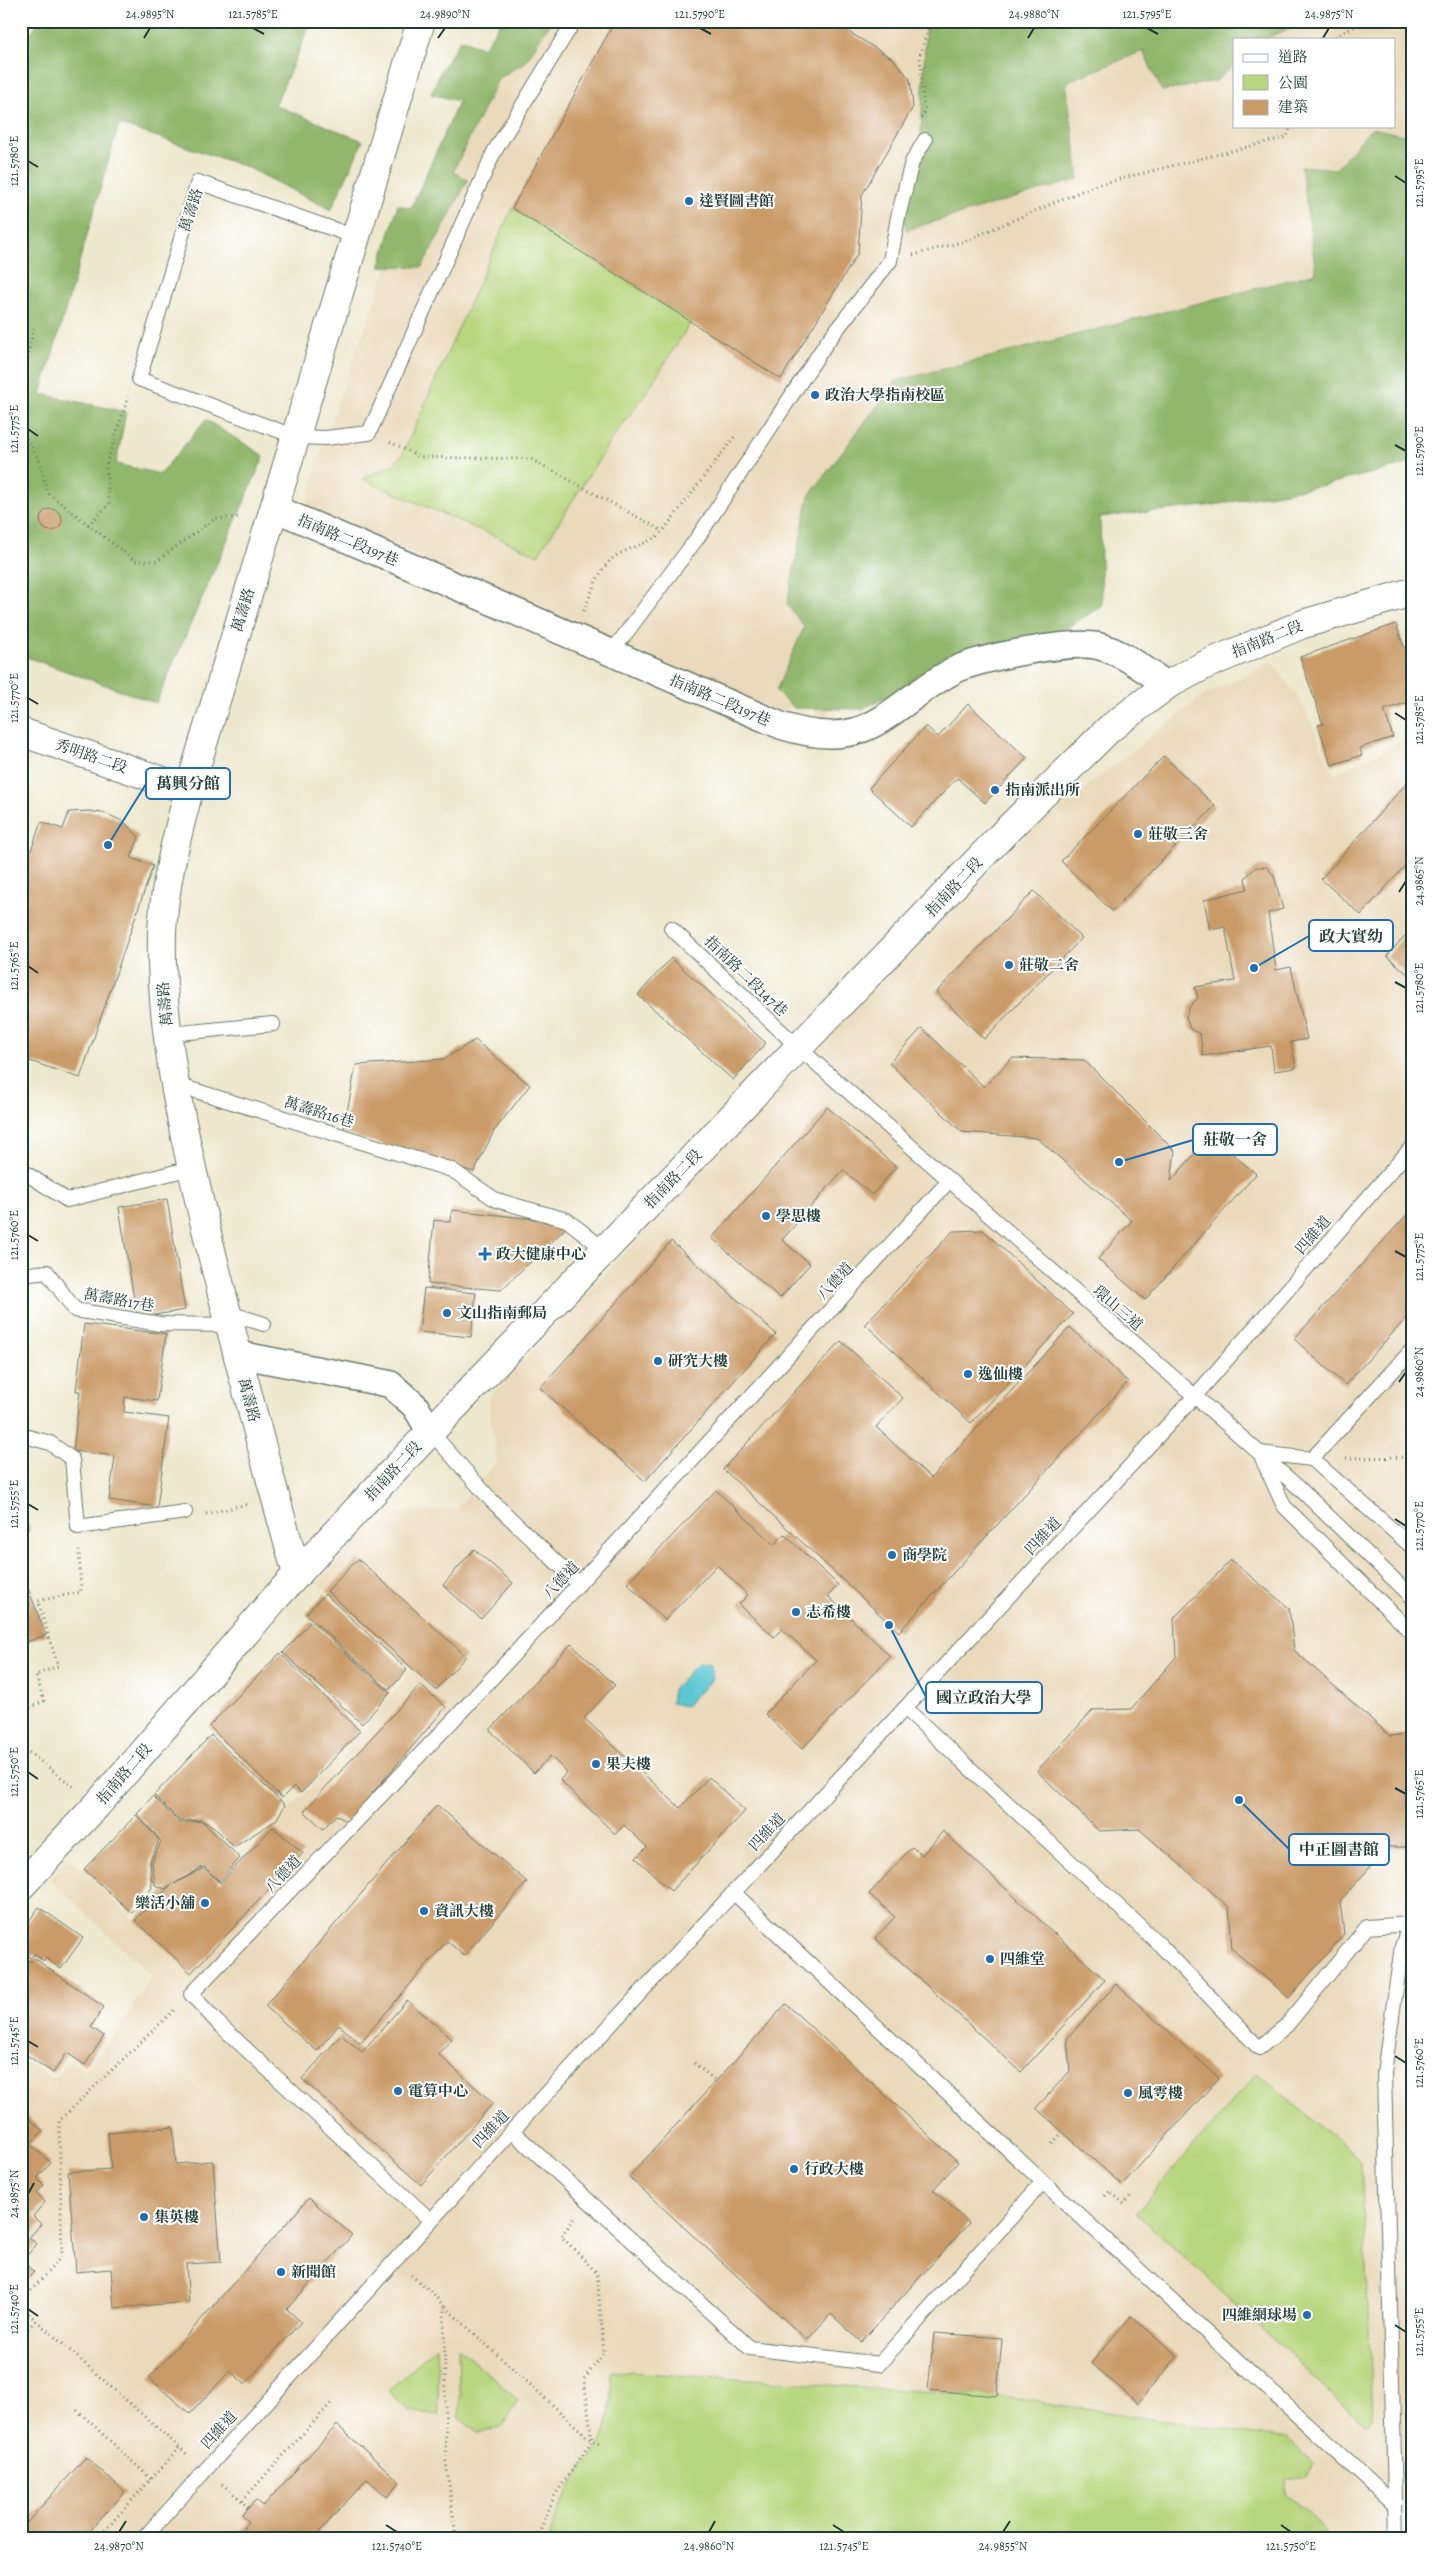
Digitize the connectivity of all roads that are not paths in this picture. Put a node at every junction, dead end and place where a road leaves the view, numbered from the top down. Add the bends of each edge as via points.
1 (421, 21) edge
2 (574, 21) edge
3 (925, 140) road end
4 (356, 238) junction
5 (296, 437) junction
6 (271, 518) junction
7 (1412, 592) edge
8 (611, 653) junction
9 (1167, 685) junction
10 (21, 732) edge
11 (188, 790) junction
12 (671, 928) dead end
13 (273, 1024) dead end
14 (168, 1034) junction
15 (799, 1048) junction
16 (177, 1085) junction
17 (1412, 1147) edge
18 (191, 1168) junction
19 (21, 1170) edge
20 (948, 1182) junction
21 (605, 1250) junction
22 (21, 1275) edge
23 (228, 1319) junction
24 (264, 1324) dead end
25 (1412, 1350) edge
26 (237, 1354) junction
27 (1195, 1396) junction
28 (430, 1431) junction
29 (21, 1435) edge
30 (1260, 1453) junction
31 (1312, 1459) junction
32 (185, 1512) dead end
33 (1412, 1547) edge
34 (297, 1574) junction
35 (579, 1584) junction
36 (1412, 1597) edge
37 (1412, 1633) edge
38 (905, 1708) junction
39 (21, 1886) edge
40 (734, 1892) junction
41 (1410, 1920) edge
42 (512, 2131) junction
43 (1044, 2182) junction
44 (430, 2220) junction
45 (1395, 2505) junction
46 (144, 2538) edge
47 (1396, 2538) edge

1 - 4 street, 萬壽路
2 - 5 lane via 494,152 369,433 325,438
3 - 8 lane via 912,162 890,262 827,342 698,537
4 - 5 street, 萬壽路
4 - 5 lane, 萬壽路 via 198,182 139,379
5 - 6 street, 萬壽路
6 - 8 street, 指南路二段197巷
6 - 11 street, 萬壽路
7 - 9 street, 指南路二段 via 1303,624 1205,665
8 - 9 street, 指南路二段197巷 via 782,726 806,734 829,736 879,723 937,681 974,663 1066,646 1096,646 1112,651
9 - 15 street, 指南路二段 via 1109,729 1080,757
10 - 11 street, 秀明路二段
11 - 14 street, 萬壽路 via 171,860 162,930 162,976
12 - 15 lane, 指南路二段147巷
13 - 14 lane
14 - 16 street, 萬壽路
15 - 20 lane, 環山三道
15 - 21 street, 指南路二段
16 - 18 street, 萬壽路
16 - 21 lane, 萬壽路16巷 via 452,1170 496,1200 567,1220
17 - 27 lane, 四維道
18 - 19 lane via 67,1200
18 - 23 street, 萬壽路
20 - 27 lane, 環山三道
20 - 35 lane, 八德道
21 - 28 street, 指南路二段
22 - 23 lane, 萬壽路17巷 via 48,1272 75,1310 160,1324
23 - 24 lane
23 - 26 street, 萬壽路
25 - 31 lane
26 - 28 street via 390,1384 414,1406
26 - 34 street, 萬壽路
27 - 30 lane, 環山三道
27 - 38 lane, 四維道
28 - 34 street, 指南路二段
28 - 35 lane via 492,1501
29 - 32 lane via 50,1443 72,1459 78,1527
30 - 31 lane
30 - 36 lane, 環山三道
30 - 37 lane via 1284,1506
31 - 33 lane
34 - 39 street, 指南路二段 via 97,1805
35 - 44 lane, 八德道 via 191,1994 218,2023
38 - 40 lane, 四維道
38 - 41 lane via 1160,1945 1259,2048 1287,2025 1367,1927
40 - 42 lane, 四維道
40 - 43 lane
41 - 45 lane via 1402,1946 1384,2073
42 - 43 lane via 750,2348 879,2364
42 - 44 lane, 四維道
43 - 45 lane
44 - 46 lane, 四維道
45 - 47 lane

